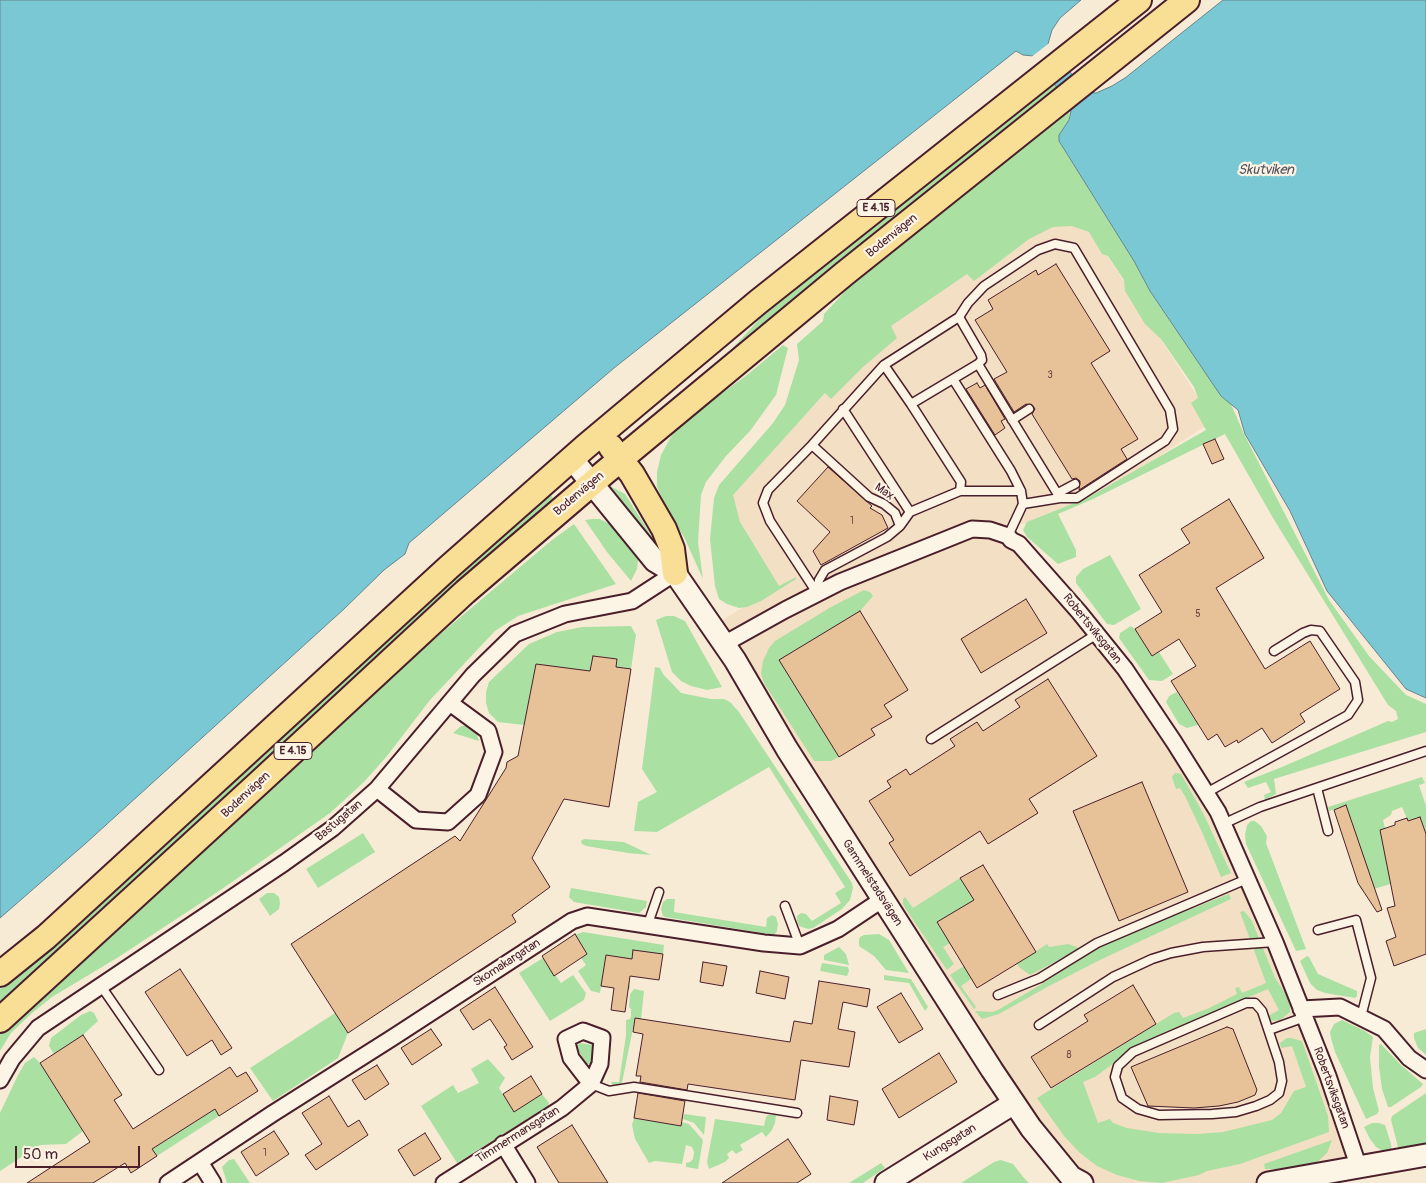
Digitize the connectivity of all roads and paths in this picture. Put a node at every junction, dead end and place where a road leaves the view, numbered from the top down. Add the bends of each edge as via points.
1 (1139, 0) edge
2 (1187, 0) edge
3 (959, 318) junction
4 (978, 364) junction
5 (884, 365) junction
6 (953, 379) junction
7 (911, 404) junction
8 (843, 409) junction
9 (1029, 409) dead end
10 (1012, 420) junction
11 (600, 434) junction
12 (812, 445) junction
13 (572, 459) junction
14 (621, 459) junction
15 (592, 483) junction
16 (1075, 484) dead end
17 (960, 491) junction
18 (1022, 491) junction
19 (1059, 495) junction
20 (1022, 504) junction
21 (910, 512) junction
22 (900, 526) junction
23 (1008, 536) junction
24 (675, 573) junction
25 (817, 593) junction
26 (1097, 634) junction
27 (724, 644) junction
28 (1274, 651) dead end
29 (450, 702) junction
30 (931, 739) dead end
31 (1426, 751) edge
32 (377, 788) junction
33 (1317, 788) junction
34 (1206, 793) junction
35 (1224, 824) junction
36 (1328, 831) dead end
37 (1247, 880) junction
38 (659, 892) dead end
39 (883, 899) junction
40 (786, 906) dead end
41 (648, 924) junction
42 (1318, 930) dead end
43 (1275, 942) junction
44 (800, 946) junction
45 (0, 974) edge
46 (101, 986) junction
47 (998, 995) dead end
48 (1303, 1013) junction
49 (1361, 1017) junction
50 (0, 1020) edge
51 (1039, 1025) dead end
52 (1268, 1030) junction
53 (159, 1070) dead end
54 (1426, 1070) edge
55 (0, 1080) edge
56 (591, 1084) joint
57 (1014, 1103) junction
58 (797, 1113) dead end
59 (503, 1144) junction
60 (1426, 1155) edge
61 (200, 1162) junction
62 (1359, 1168) junction
63 (168, 1183) edge
64 (213, 1183) edge
65 (444, 1183) edge
66 (527, 1183) edge
67 (886, 1183) edge
68 (1082, 1183) edge
69 (1268, 1183) edge

1 - 11 main road, E 4.15 via 758,302
2 - 14 main road, Bodenvägen / E 4.15 via 844,274
3 - 4 lane via 981,355 982,360
3 - 5 lane
3 - 19 lane via 984,286 1038,250 1055,244 1074,248 1170,410 1172,430 1165,441 1077,498
4 - 6 lane
4 - 10 lane
5 - 7 lane
5 - 8 lane
6 - 7 lane
6 - 18 lane
7 - 17 lane via 961,482
8 - 12 lane
8 - 21 lane
9 - 10 lane
10 - 19 lane
11 - 13 main road, E 4.15
11 - 14 main road
12 - 22 lane, Max via 869,497 895,513
12 - 25 lane via 768,490 763,503 770,521
13 - 15 street
13 - 45 main road, E 4.15 via 449,567 46,937
14 - 15 main road, Bodenvägen / E 4.15
14 - 24 main road via 664,529 672,549
15 - 24 street via 656,561
15 - 50 main road, Bodenvägen / E 4.15 via 465,592
16 - 19 lane
17 - 18 lane
17 - 21 lane
18 - 20 lane
19 - 20 lane
20 - 23 lane
21 - 22 lane
22 - 25 lane via 887,537 825,570
23 - 25 street, Robertsviksgatan via 972,529
23 - 26 street, Robertsviksgatan via 1019,544
24 - 27 street, Gammelstadsvägen
24 - 29 street, Bastugatan via 632,601 565,614 515,634
25 - 27 street, Robertsviksgatan
26 - 30 lane
26 - 34 street, Robertsviksgatan via 1125,669
27 - 39 street, Gammelstadsvägen
28 - 34 lane via 1303,633 1320,631 1355,682 1358,700 1348,715
29 - 32 street, Bastugatan
29 - 32 street via 488,731 494,752 478,795 448,822 416,820
31 - 33 lane
32 - 46 street, Bastugatan via 333,828
33 - 35 lane via 1260,807
33 - 36 lane
34 - 35 street, Robertsviksgatan
35 - 37 street, Robertsviksgatan
37 - 43 street, Robertsviksgatan
37 - 47 lane via 1097,943 1040,978
38 - 41 lane
39 - 44 street, Skomakargatan via 838,929
39 - 57 street, Gammelstadsvägen
40 - 44 lane
41 - 44 street, Skomakargatan
41 - 61 street, Skomakargatan via 587,916 572,921
42 - 49 lane via 1356,920 1371,978
43 - 48 street, Robertsviksgatan
43 - 51 lane via 1203,948 1152,958 1113,977
46 - 53 lane
46 - 55 street, Bastugatan via 38,1028
48 - 49 street via 1340,1007
48 - 52 lane
48 - 62 street, Robertsviksgatan
49 - 54 street via 1384,1029 1409,1058
52 - 52 lane via 1262,1011 1255,1003 1246,1003 1133,1052 1118,1066 1115,1077 1122,1098 1138,1109 1158,1115 1236,1112 1270,1100 1279,1093 1282,1081
56 - 58 lane via 609,1091 634,1087
56 - 59 street, Timmermansgatan via 562,1108
57 - 67 street, Kungsgatan
57 - 68 street, Gammelstadsvägen via 1071,1177
59 - 65 street, Timmermansgatan
59 - 66 street
60 - 62 street
61 - 63 street, Skomakargatan
61 - 64 street
62 - 69 street

